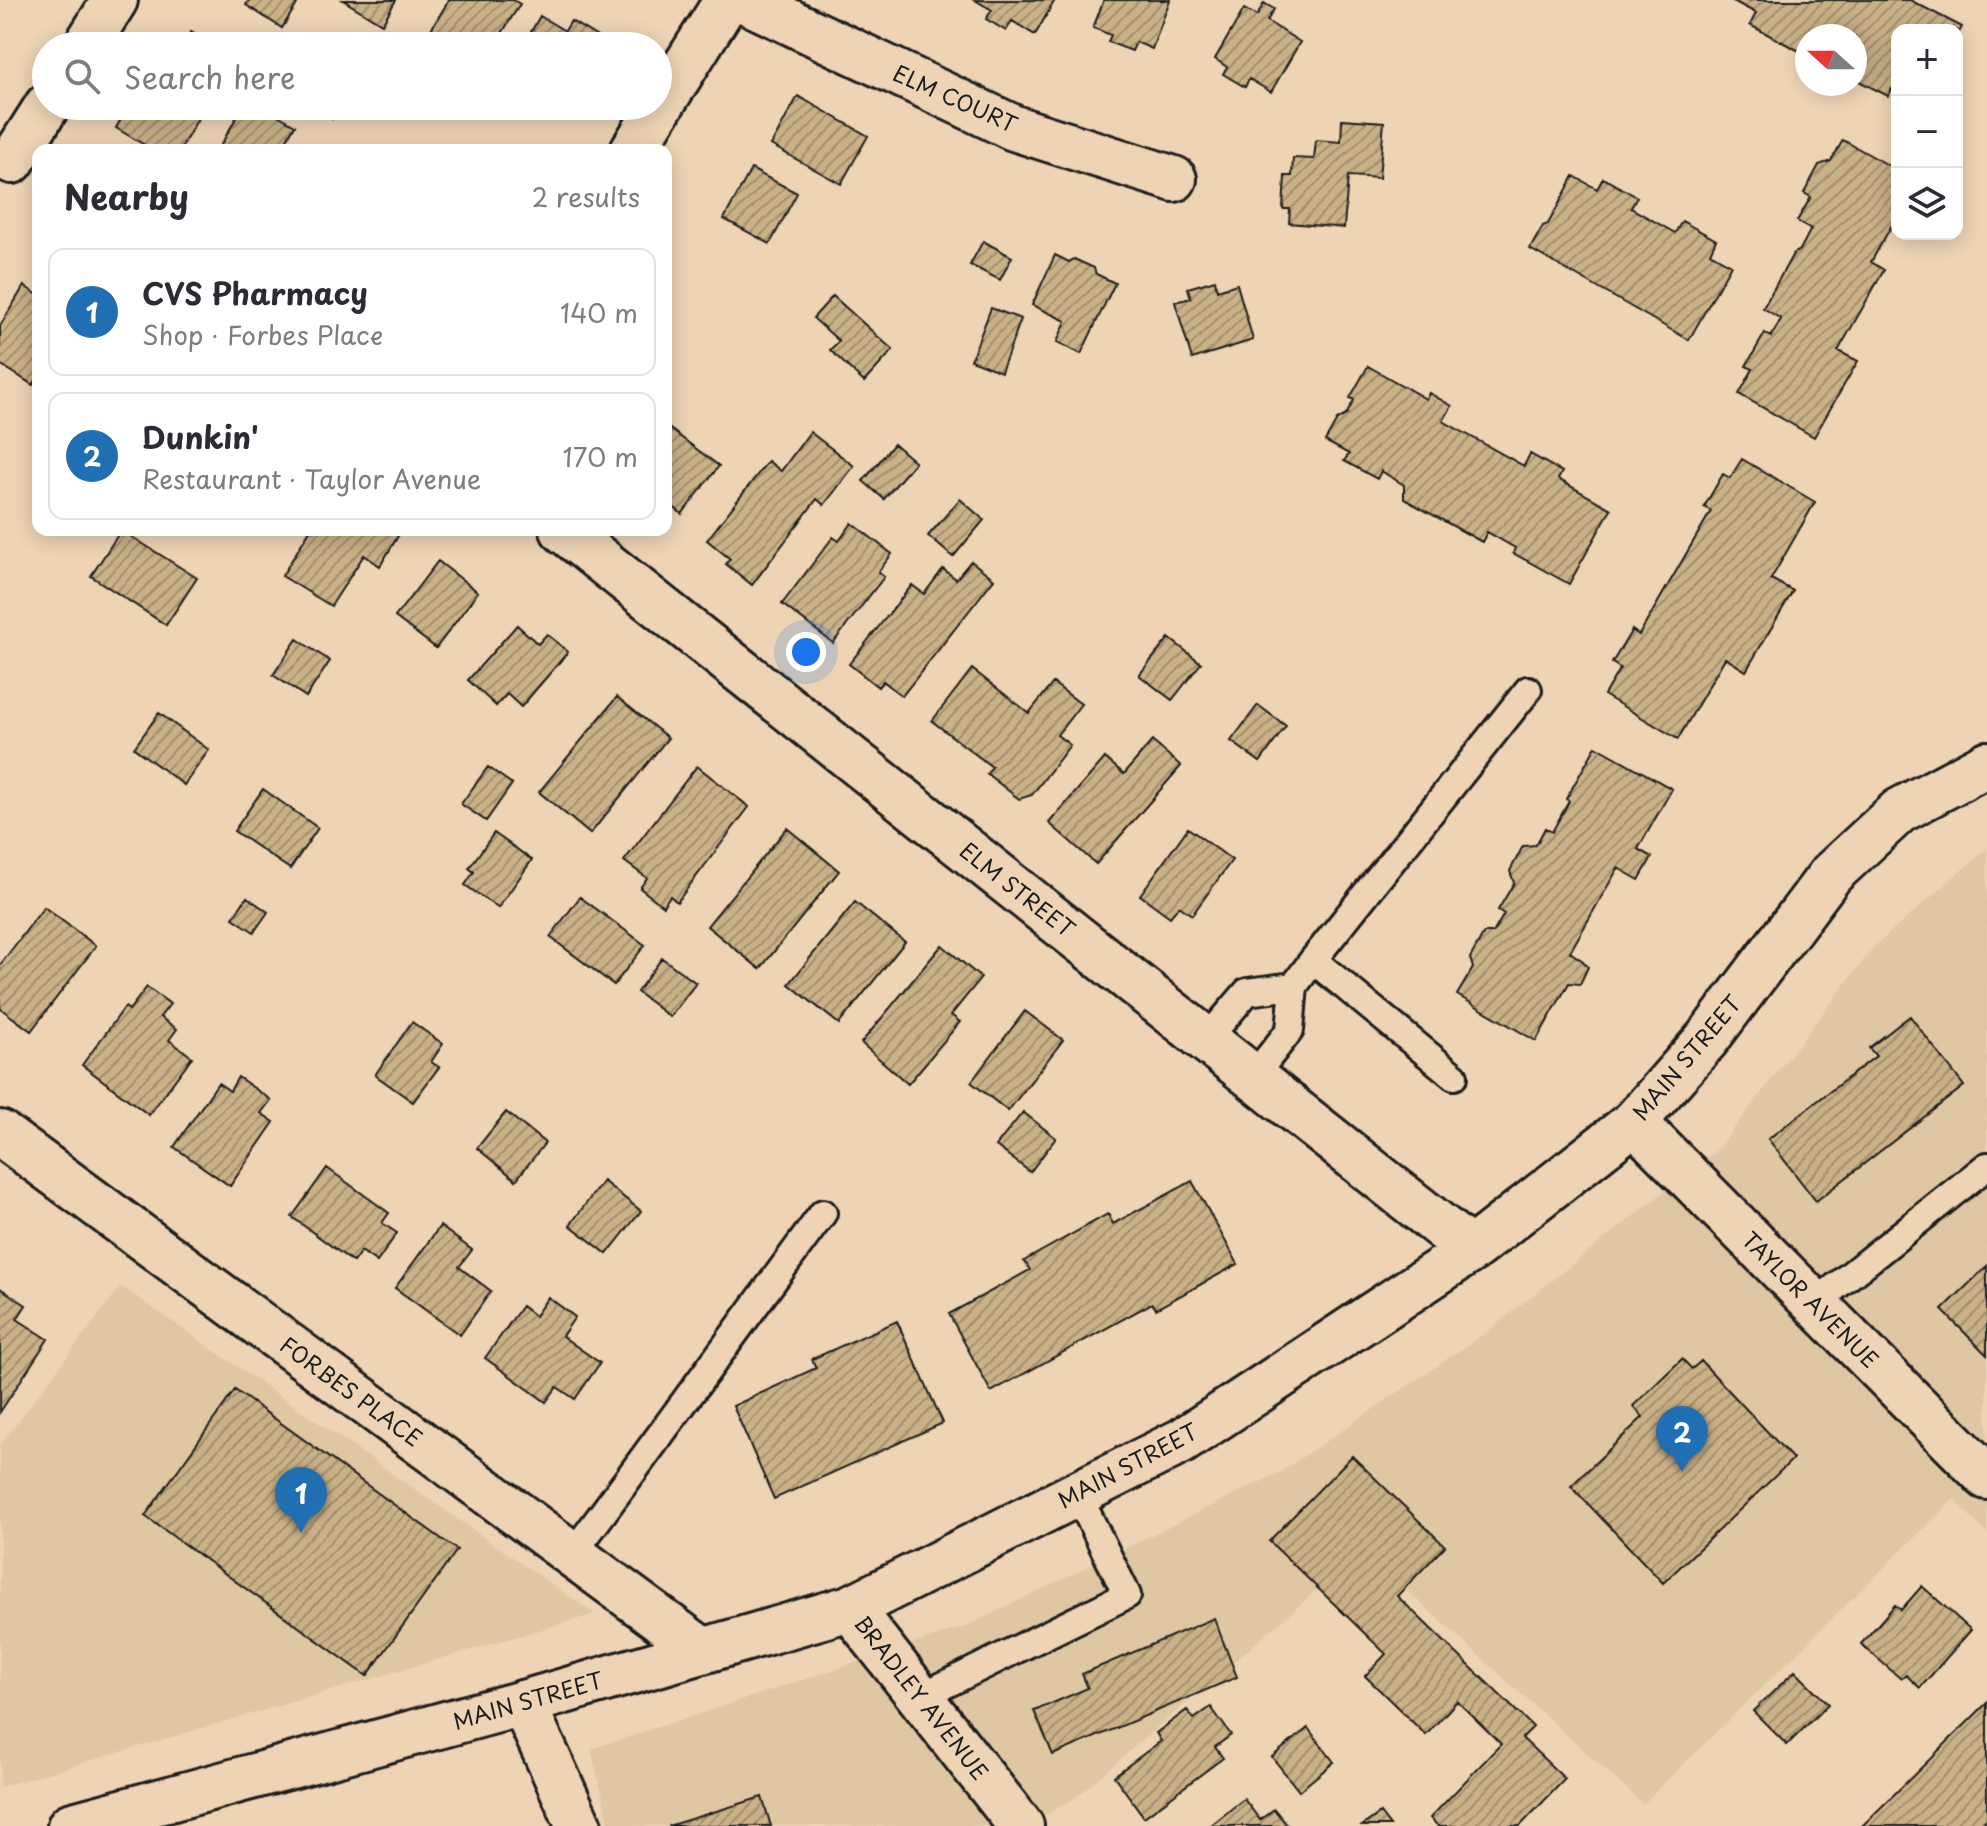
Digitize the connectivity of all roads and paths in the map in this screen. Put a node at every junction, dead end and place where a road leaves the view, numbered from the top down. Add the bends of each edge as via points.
1 (115, 0) edge
2 (727, 0) edge
3 (744, 0) edge
4 (95, 32) edge
5 (672, 88) edge
6 (40, 120) edge
7 (652, 120) edge
8 (637, 144) edge
9 (17, 164) edge
10 (1174, 179) dead end
11 (571, 536) edge
12 (1528, 690) dead end
13 (1987, 764) edge
14 (1313, 960) junction
15 (1294, 986) junction
16 (1206, 1040) junction
17 (1454, 1076) dead end
18 (1253, 1077) junction
19 (1634, 1122) junction
20 (0, 1133) edge
21 (1987, 1166) edge
22 (823, 1213) dead end
23 (1471, 1250) junction
24 (1814, 1304) junction
25 (1987, 1477) edge
26 (1077, 1493) junction
27 (572, 1555) junction
28 (850, 1608) junction
29 (702, 1650) junction
30 (920, 1697) junction
31 (523, 1703) junction
32 (70, 1826) edge
33 (579, 1826) edge
34 (1021, 1826) edge

1 - 4 street
2 - 5 street
3 - 10 street, ELM COURT via 1014,128
6 - 9 street
7 - 8 street
11 - 16 street, ELM STREET
12 - 14 lane
13 - 19 street, MAIN STREET via 1899,811 1831,874 1707,1039
14 - 15 lane
14 - 17 lane
15 - 16 lane via 1247,992
15 - 18 lane via 1290,1030
16 - 18 street, ELM STREET
18 - 23 street, ELM STREET
19 - 23 street, MAIN STREET
19 - 24 street, TAYLOR AVENUE
20 - 27 street, FORBES PLACE
21 - 24 lane
22 - 27 lane
23 - 26 street, MAIN STREET via 1182,1441
24 - 25 street, TAYLOR AVENUE
26 - 28 street, MAIN STREET
26 - 30 lane via 1127,1595
27 - 29 street, FORBES PLACE
28 - 29 street, MAIN STREET
28 - 30 street, BRADLEY AVENUE
29 - 31 street, MAIN STREET
30 - 34 street, BRADLEY AVENUE
31 - 32 street, MAIN STREET
31 - 33 street

